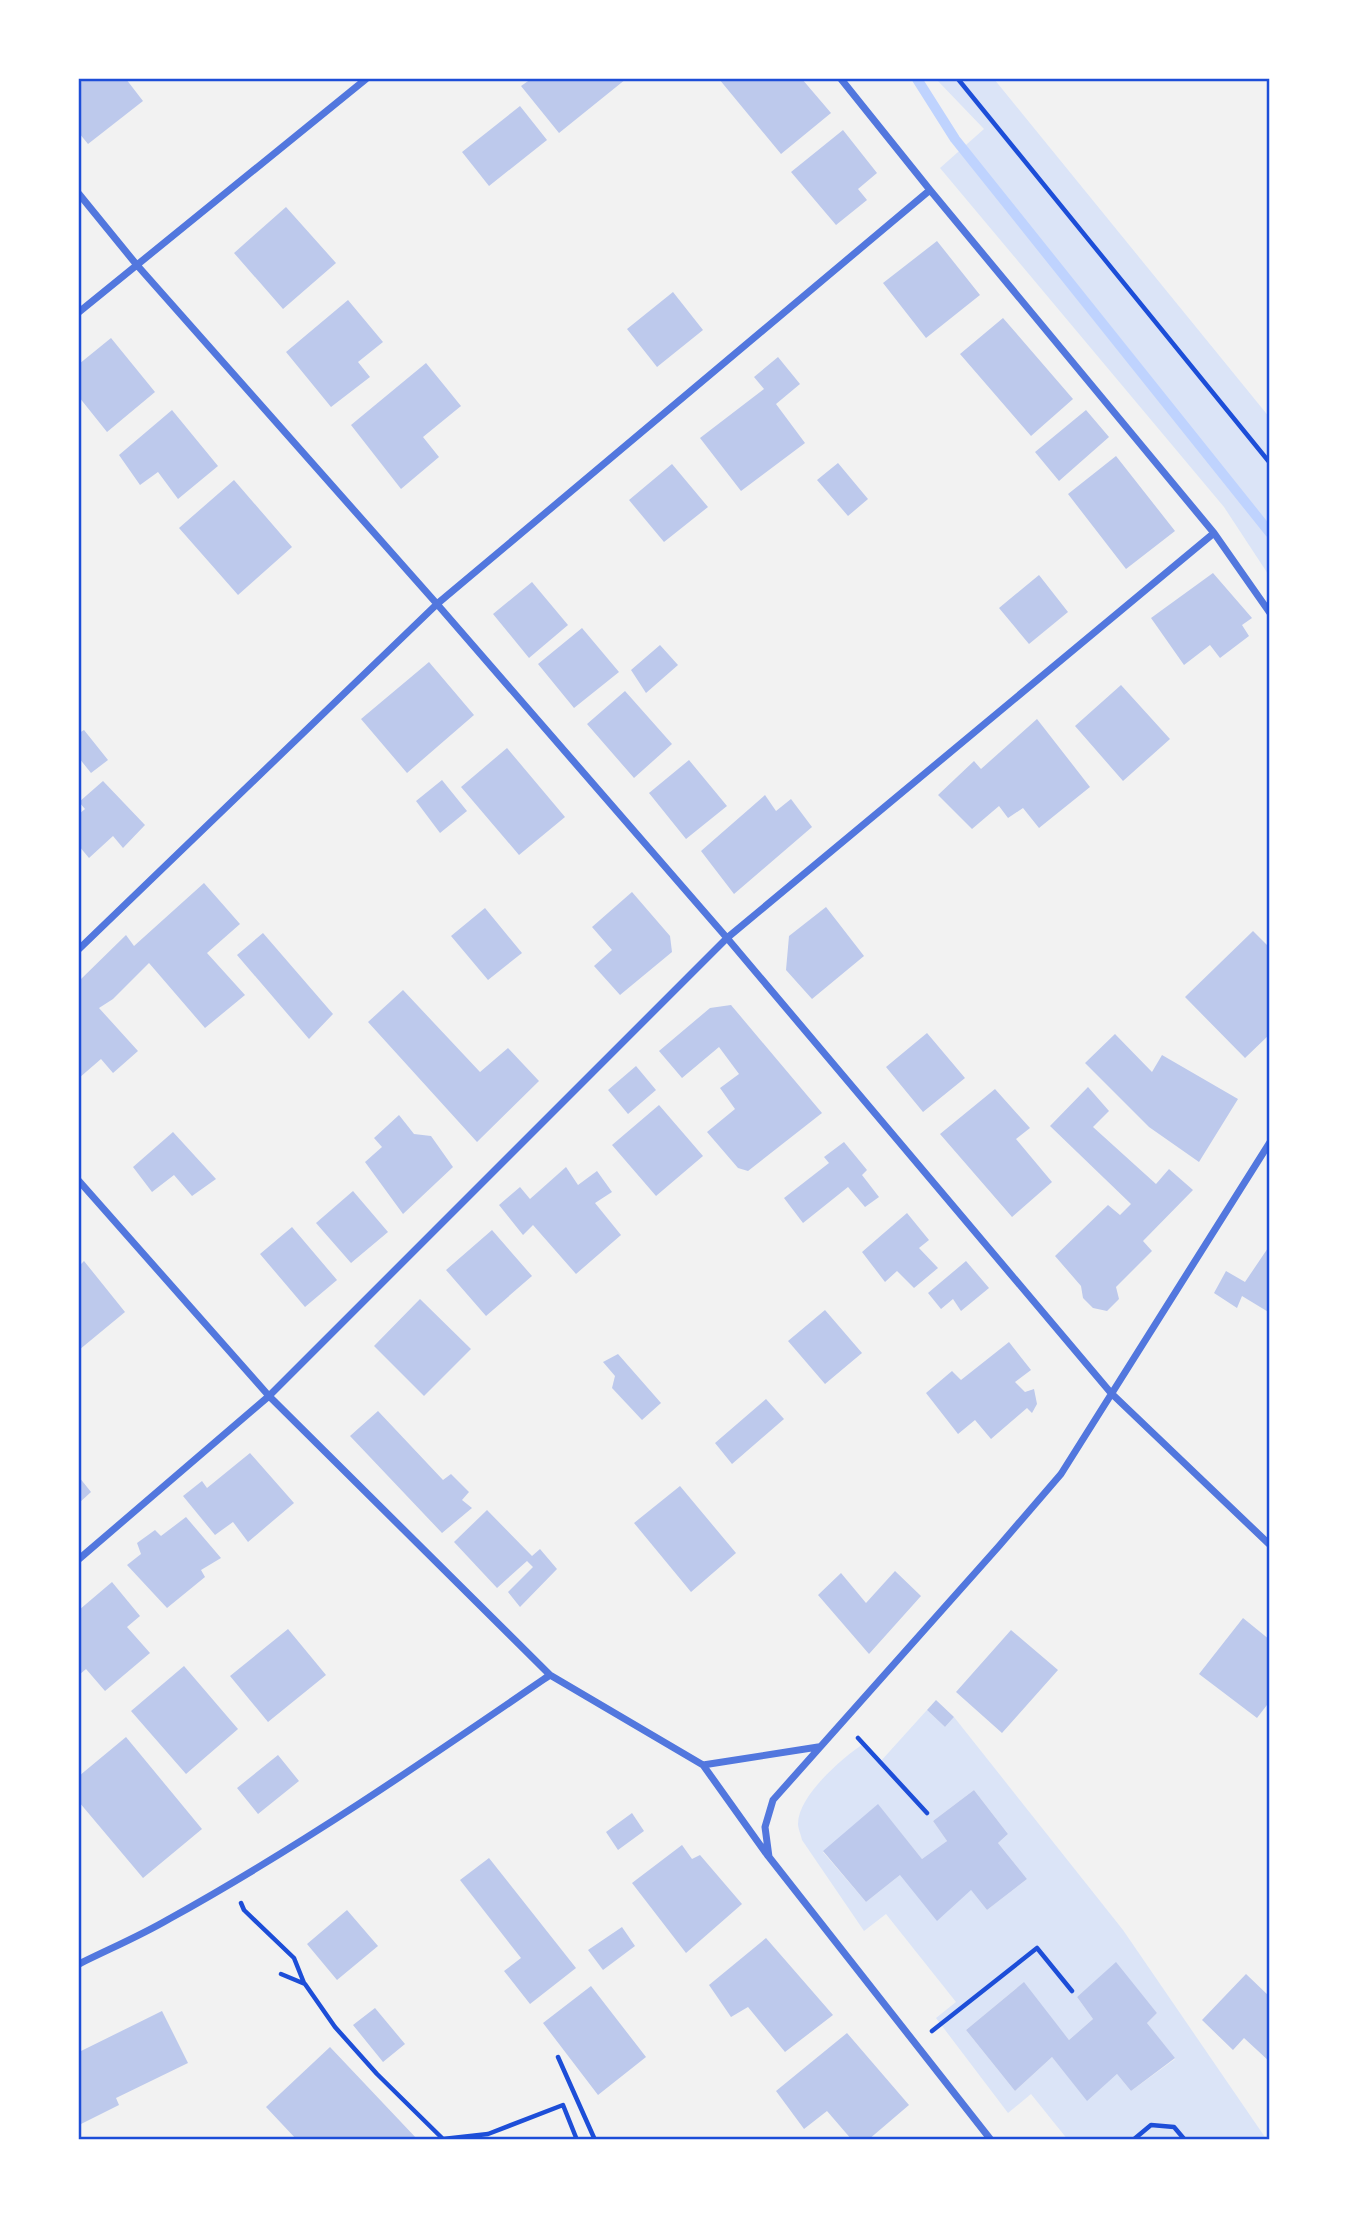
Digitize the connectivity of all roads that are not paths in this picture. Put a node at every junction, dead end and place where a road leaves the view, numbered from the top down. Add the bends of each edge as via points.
1 (366, 79) edge
2 (841, 79) edge
3 (930, 190) junction
4 (79, 194) edge
5 (136, 264) junction
6 (79, 312) edge
7 (1214, 533) junction
8 (437, 604) junction
9 (1270, 612) edge
10 (727, 938) junction
11 (79, 948) edge
12 (1270, 1142) edge
13 (79, 1181) edge
14 (1111, 1393) junction
15 (269, 1395) junction
16 (1270, 1545) edge
17 (79, 1559) edge
18 (550, 1675) junction
19 (818, 1746) junction
20 (703, 1765) junction
21 (769, 1857) junction
22 (79, 1964) edge
23 (991, 2140) edge

1 - 5 street
2 - 3 street
3 - 7 street
3 - 8 street
4 - 5 street
5 - 6 street
5 - 8 street
7 - 9 street
7 - 10 street
8 - 10 street
8 - 11 street
10 - 14 street
10 - 15 street
12 - 14 street
13 - 15 street
14 - 16 street
14 - 19 street via 1060,1474
15 - 17 street
15 - 18 street
18 - 20 street
18 - 22 street via 430,1758 230,1884
19 - 20 street
19 - 21 street via 773,1800 765,1827
20 - 21 street
21 - 23 street

